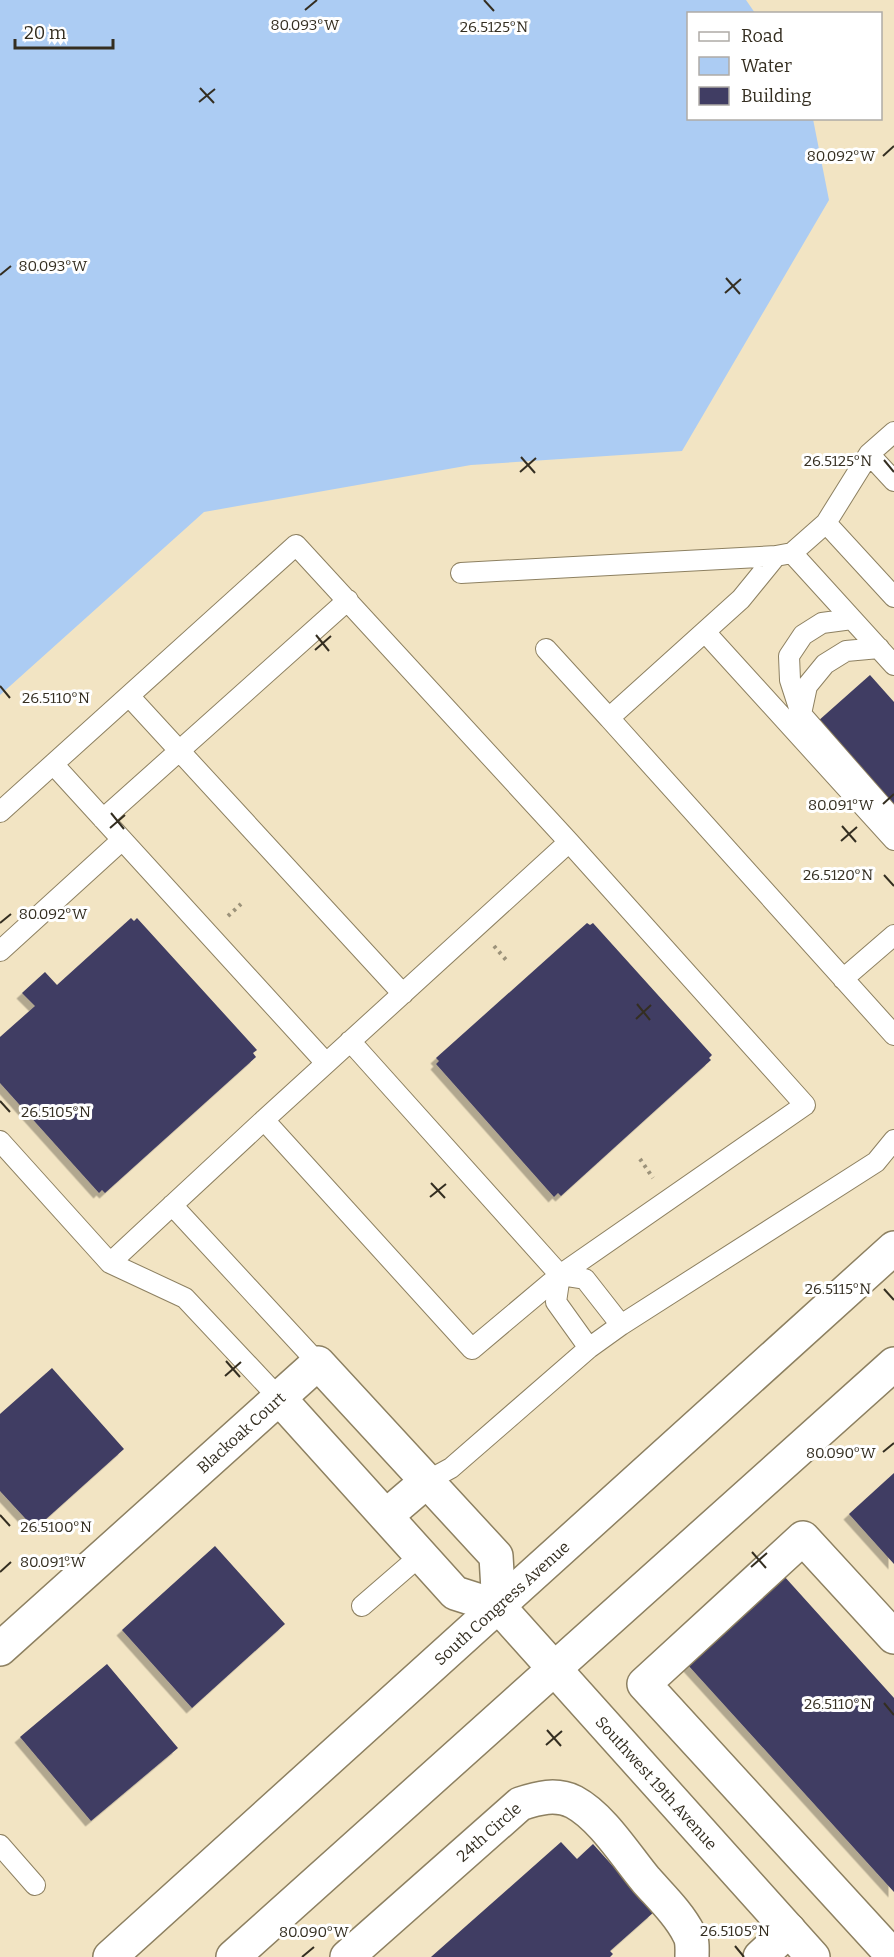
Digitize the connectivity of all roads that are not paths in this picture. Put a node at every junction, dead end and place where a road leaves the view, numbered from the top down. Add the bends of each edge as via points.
1 (894, 432) edge
2 (869, 454) junction
3 (894, 481) edge
4 (826, 523) junction
5 (784, 554) junction
6 (461, 573) dead end
7 (894, 597) edge
8 (348, 600) junction
9 (852, 619) junction
10 (705, 632) junction
11 (879, 648) junction
12 (546, 649) dead end
13 (894, 665) edge
14 (129, 696) junction
15 (801, 714) junction
16 (609, 718) junction
17 (180, 752) junction
18 (54, 765) junction
19 (0, 812) edge
20 (103, 819) junction
21 (894, 820) edge
22 (122, 840) junction
23 (894, 840) edge
24 (569, 842) junction
25 (894, 934) edge
26 (0, 951) edge
27 (843, 979) junction
28 (403, 994) junction
29 (894, 1035) edge
30 (350, 1041) junction
31 (326, 1063) junction
32 (264, 1120) junction
33 (894, 1140) edge
34 (0, 1141) edge
35 (172, 1205) junction
36 (894, 1248) edge
37 (110, 1263) junction
38 (560, 1275) junction
39 (621, 1325) junction
40 (589, 1348) junction
41 (318, 1364) junction
42 (894, 1364) edge
43 (279, 1398) junction
44 (427, 1481) junction
45 (387, 1516) junction
46 (421, 1555) junction
47 (362, 1606) dead end
48 (499, 1607) junction
49 (894, 1637) edge
50 (0, 1649) edge
51 (553, 1669) junction
52 (0, 1845) edge
53 (35, 1885) dead end
54 (789, 1930) junction
55 (110, 1957) edge
56 (233, 1957) edge
57 (347, 1957) edge
58 (692, 1957) edge
59 (760, 1957) edge
60 (813, 1957) edge
61 (894, 1957) edge

1 - 2 lane
2 - 3 lane
2 - 4 lane
4 - 5 lane
4 - 7 lane
5 - 6 lane
5 - 9 lane
5 - 10 lane
8 - 14 lane via 296,545
8 - 17 lane
8 - 24 lane
9 - 11 lane
9 - 15 lane via 822,623 803,635 789,656 790,681
10 - 16 lane
10 - 23 lane
11 - 13 lane
11 - 15 lane via 846,651 825,664 807,686
12 - 16 lane
14 - 17 lane
14 - 18 lane
15 - 21 lane
16 - 27 lane
17 - 20 lane
17 - 28 lane
18 - 19 lane
18 - 20 lane
20 - 22 lane
22 - 26 lane
22 - 31 lane
24 - 28 lane
24 - 38 lane via 805,1105
25 - 27 lane
27 - 29 lane
28 - 30 lane
30 - 31 lane
30 - 38 lane
31 - 32 lane
32 - 35 lane
32 - 38 lane via 472,1349
33 - 39 lane via 876,1162
34 - 37 lane
35 - 37 lane
35 - 41 lane
36 - 48 street, South Congress Avenue
37 - 43 lane via 185,1298
38 - 39 lane via 585,1279
38 - 40 lane via 556,1302
39 - 40 lane
40 - 44 lane via 451,1468
41 - 43 street
41 - 44 street
42 - 51 street
43 - 45 street, Blackoak Court
43 - 50 street, Blackoak Court
44 - 45 street
44 - 48 street via 496,1556
45 - 46 street, Blackoak Court
46 - 47 lane
46 - 48 street, Blackoak Court via 455,1593
48 - 51 street, Southwest 19th Avenue
48 - 55 street, South Congress Avenue
49 - 61 street via 803,1538 644,1684
51 - 54 street, Southwest 19th Avenue
51 - 56 street
52 - 53 lane
54 - 59 street
54 - 60 street, Southwest 19th Avenue
57 - 58 street, 24th Circle via 520,1804 555,1797 573,1802 594,1818 684,1927 692,1942

